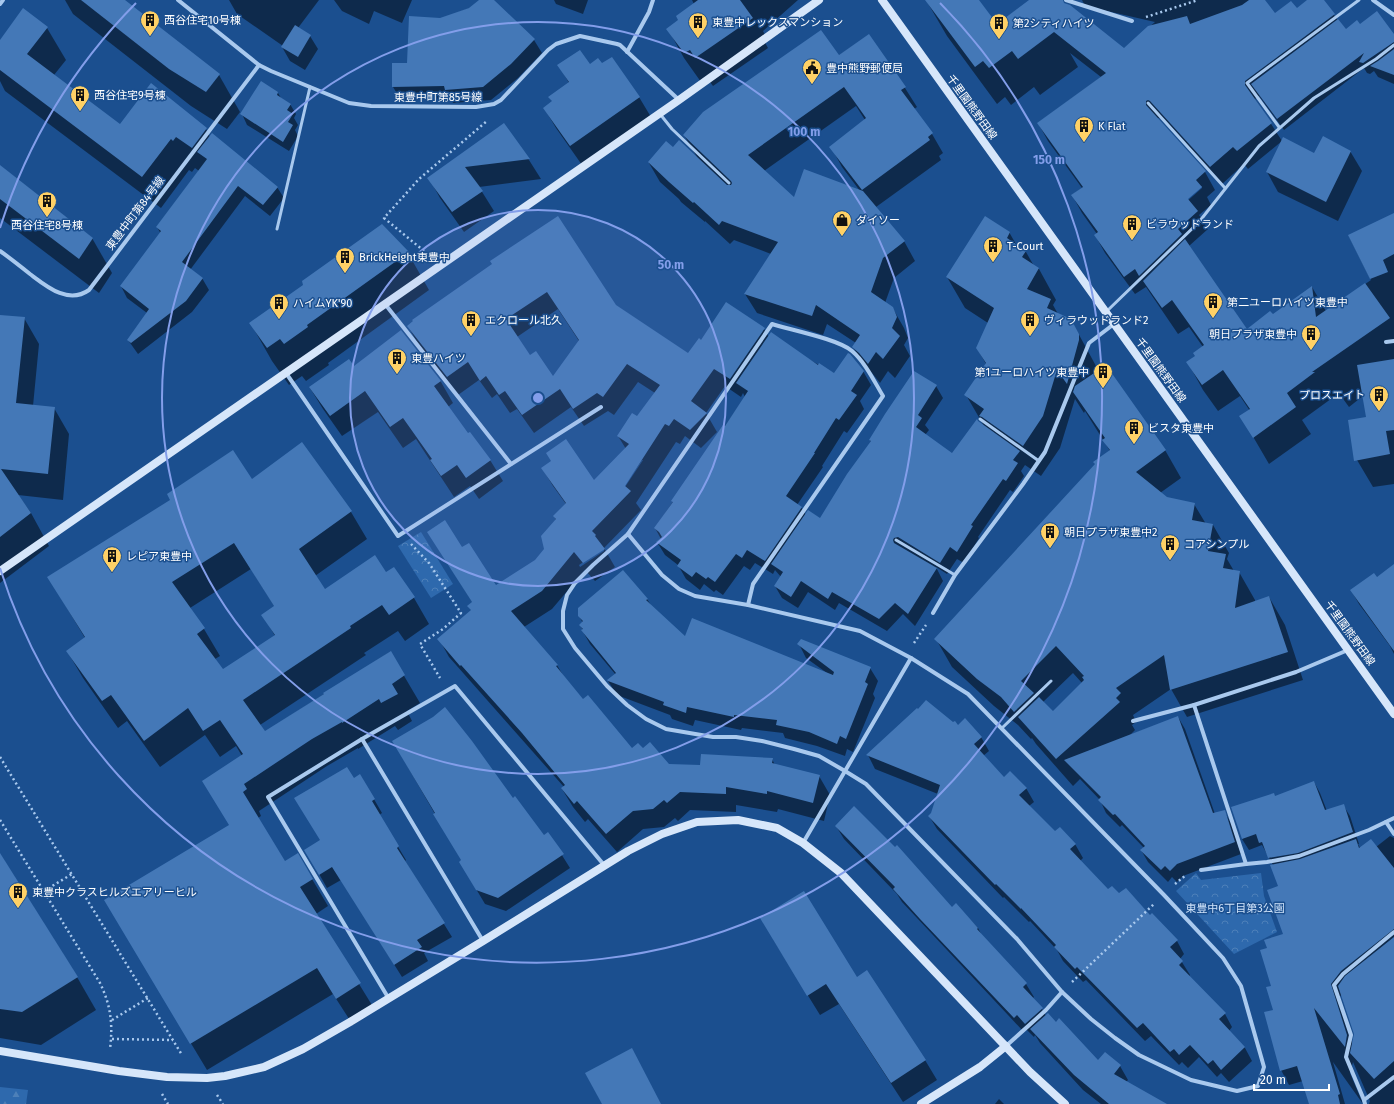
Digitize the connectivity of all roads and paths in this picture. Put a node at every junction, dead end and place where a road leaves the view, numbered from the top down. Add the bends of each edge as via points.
1 (3, 0) edge
2 (178, 0) edge
3 (653, 0) edge
4 (819, 0) edge
5 (882, 0) edge
6 (1066, 0) edge
7 (1198, 0) edge
8 (1359, 0) edge
9 (1375, 1) edge
10 (0, 4) edge
11 (1394, 15) edge
12 (1132, 21) joint
13 (1394, 45) edge
14 (626, 52) junction
15 (259, 65) junction
16 (310, 87) junction
17 (679, 100) junction
18 (1148, 103) dead end
19 (485, 107) junction
20 (660, 113) junction
21 (1279, 127) junction
22 (730, 183) dead end
23 (1225, 188) junction
24 (277, 229) dead end
25 (0, 251) edge
26 (424, 251) dead end
27 (384, 304) junction
28 (1106, 312) junction
29 (1114, 324) junction
30 (1394, 341) edge
31 (1386, 342) dead end
32 (286, 372) junction
33 (601, 407) dead end
34 (980, 418) dead end
35 (1039, 461) junction
36 (511, 464) junction
37 (403, 533) junction
38 (628, 534) junction
39 (896, 540) dead end
40 (0, 571) edge
41 (955, 575) junction
42 (748, 605) junction
43 (933, 613) joint
44 (1349, 650) junction
45 (911, 658) junction
46 (440, 678) dead end
47 (1051, 681) dead end
48 (1194, 705) junction
49 (1394, 714) edge
50 (1133, 721) dead end
51 (1002, 728) junction
52 (362, 739) junction
53 (0, 757) edge
54 (845, 771) junction
55 (1394, 818) edge
56 (0, 820) edge
57 (1386, 822) junction
58 (1394, 834) edge
59 (803, 843) junction
60 (1246, 864) junction
61 (604, 866) junction
62 (1201, 870) joint
63 (72, 874) junction
64 (44, 891) junction
65 (1164, 895) junction
66 (1394, 932) edge
67 (483, 941) junction
68 (1062, 992) junction
69 (148, 998) junction
70 (389, 999) junction
71 (112, 1020) junction
72 (112, 1039) junction
73 (173, 1040) junction
74 (1006, 1046) junction
75 (110, 1049) dead end
76 (0, 1051) edge
77 (182, 1055) dead end
78 (1394, 1078) edge
79 (162, 1094) dead end
80 (217, 1095) dead end
81 (1365, 1102) edge
82 (168, 1104) edge
83 (223, 1104) edge
84 (921, 1104) edge
85 (1065, 1104) edge

1 - 10 street
2 - 15 street, 東豊中町第85号線
3 - 14 street
4 - 17 street
5 - 28 street, 千里園熊野田線
6 - 12 street
7 - 12 path
8 - 21 lane via 1247,83
9 - 11 street
13 - 21 lane via 1314,98
14 - 17 street, 東豊中町第85号線
14 - 19 street, 東豊中町第85号線 via 617,44 580,36 556,44 505,97
15 - 16 street, 東豊中町第85号線
15 - 25 street, 東豊中町第84号線 via 84,294 68,295 51,289
16 - 19 street, 東豊中町第85号線 via 360,105
16 - 24 lane
17 - 20 street
18 - 23 lane
19 - 26 path via 488,121 419,179 384,218
20 - 22 lane via 672,129
20 - 27 street
21 - 23 lane via 1259,146
23 - 28 lane via 1199,222
27 - 32 street
27 - 36 street
28 - 29 street, 千里園熊野田線
29 - 35 street via 1089,343 1046,452
29 - 44 street, 千里園熊野田線
30 - 31 street
32 - 37 street via 398,536
32 - 40 street
33 - 36 street
34 - 35 lane
35 - 41 street
36 - 37 street
37 - 46 path via 429,563 461,613 420,644
38 - 42 street via 662,575 678,589 695,596
38 - 42 street via 772,324 836,342 851,350 866,368 883,396 753,584
38 - 54 street via 575,583 567,595 563,611 563,629 575,648 607,686 646,719 666,729 762,741 819,756
39 - 41 lane
41 - 43 street
42 - 45 street via 860,631
43 - 45 path via 914,644
44 - 48 street via 1296,672
44 - 49 street, 千里園熊野田線
45 - 51 street via 968,694
45 - 54 street
47 - 51 lane
48 - 50 street
48 - 60 street
51 - 65 street
52 - 61 street via 455,686
52 - 67 street
52 - 70 street via 268,798
53 - 63 path
54 - 59 street
54 - 68 street via 866,784 1017,939
55 - 57 street
56 - 64 path
57 - 58 street
57 - 60 street via 1299,856
59 - 61 street via 777,828 738,820 697,822 662,834
59 - 74 street via 842,873
60 - 62 street
61 - 67 street
62 - 65 path via 1194,869
63 - 64 path
63 - 69 path
64 - 71 path via 100,983
65 - 68 path
65 - 68 street via 1223,958 1241,986 1264,1068 1258,1086 1237,1091 1191,1080 1165,1068 1139,1055 1115,1038
66 - 81 street via 1343,974 1334,985 1351,1035 1346,1057
67 - 70 street
68 - 74 street
69 - 71 path
69 - 73 path
70 - 76 street via 280,1060 264,1067 225,1076 167,1077
71 - 72 path
72 - 73 path
72 - 75 path
73 - 77 path
74 - 84 street via 980,1067
74 - 85 street
78 - 81 street
79 - 82 path
80 - 83 path

